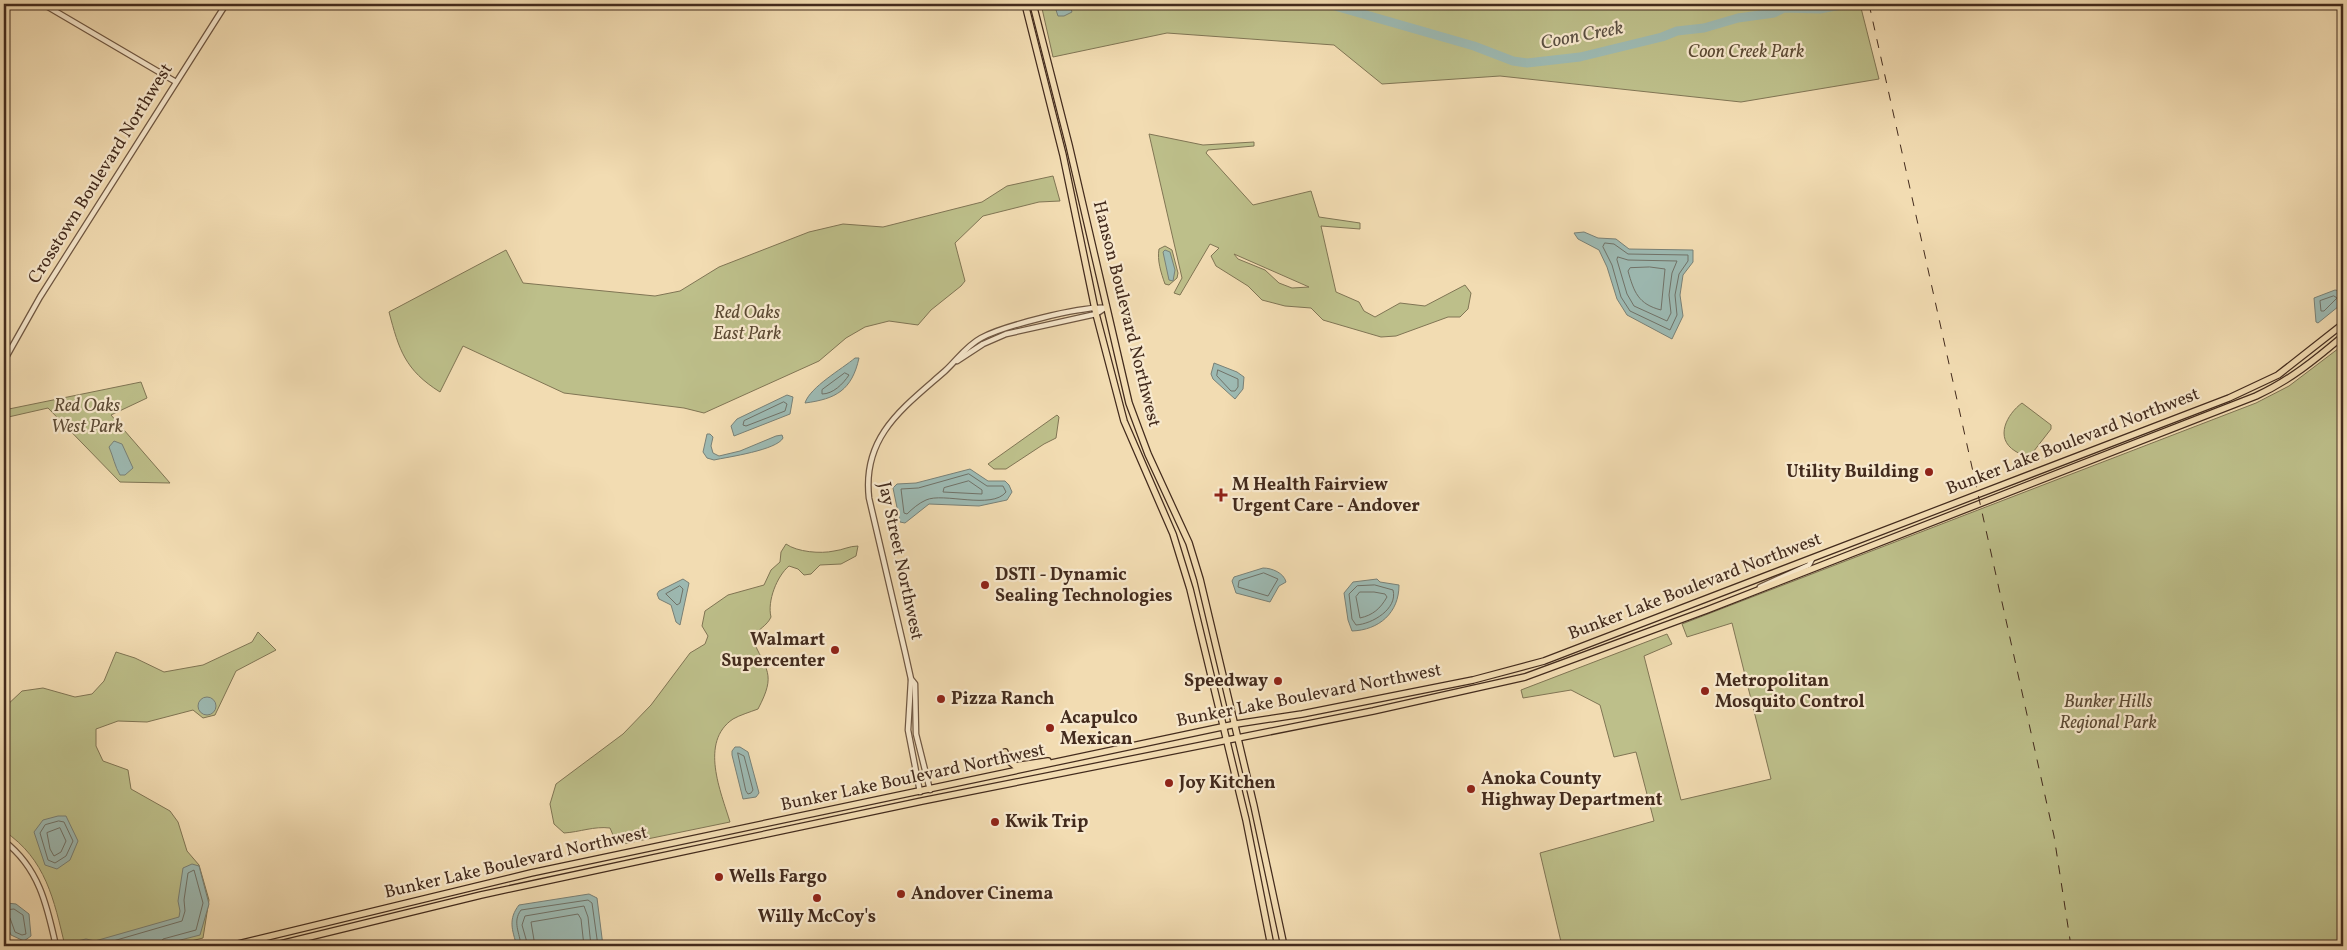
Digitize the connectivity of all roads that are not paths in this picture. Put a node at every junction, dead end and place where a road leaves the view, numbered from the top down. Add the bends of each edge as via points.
1 (43, 4) edge
2 (226, 4) edge
3 (1025, 4) edge
4 (1033, 4) edge
5 (176, 82) junction
6 (1095, 307) junction
7 (1106, 308) junction
8 (1096, 314) junction
9 (2343, 324) edge
10 (2343, 336) edge
11 (4, 361) edge
12 (956, 361) junction
13 (1812, 559) junction
14 (1740, 597) junction
15 (911, 679) junction
16 (1236, 724) junction
17 (1224, 727) junction
18 (1238, 738) junction
19 (1225, 740) junction
20 (1004, 752) dead end
21 (1063, 762) junction
22 (930, 790) junction
23 (920, 792) junction
24 (4, 841) edge
25 (56, 946) edge
26 (230, 946) edge
27 (272, 946) edge
28 (1271, 946) edge
29 (1284, 946) edge

1 - 5 street
2 - 5 street, Crosstown Boulevard Northwest
3 - 6 main road, Hanson Boulevard Northwest via 1063,155
4 - 7 main road, Hanson Boulevard Northwest
5 - 11 street, Crosstown Boulevard Northwest via 40,297
6 - 7 street
6 - 8 main road, Hanson Boulevard Northwest
6 - 12 street, Jay Street Northwest via 994,332 966,348
7 - 8 street, Jay Street Northwest
7 - 16 main road, Hanson Boulevard Northwest via 1135,423 1195,561
8 - 12 street, Jay Street Northwest via 1006,334
8 - 17 main road, Hanson Boulevard Northwest via 1124,421 1180,552
9 - 13 main road, Bunker Lake Boulevard Northwest via 2296,362 2253,388
10 - 14 main road, Bunker Lake Boulevard Northwest via 2304,369 2256,396
12 - 15 street, Jay Street Northwest via 890,423 874,451 868,475 869,498
13 - 14 street via 1809,566
13 - 16 main road, Bunker Lake Boulevard Northwest via 1564,654 1513,670 1302,714
14 - 18 main road, Bunker Lake Boulevard Northwest via 1589,655 1502,683
15 - 22 street, Jay Street Northwest via 915,684 916,734
15 - 23 street, Jay Street Northwest via 908,730
16 - 17 main road, Bunker Lake Boulevard Northwest
16 - 18 main road, Hanson Boulevard Northwest
17 - 19 main road, Hanson Boulevard Northwest
17 - 21 main road, Bunker Lake Boulevard Northwest
18 - 19 main road, Bunker Lake Boulevard Northwest
18 - 29 main road, Hanson Boulevard Northwest
19 - 27 main road, Bunker Lake Boulevard Northwest via 481,895
19 - 28 main road, Hanson Boulevard Northwest via 1246,820
20 - 21 main road via 1007,759 1018,766
21 - 22 main road, Bunker Lake Boulevard Northwest
22 - 23 main road, Bunker Lake Boulevard Northwest
23 - 26 main road, Bunker Lake Boulevard Northwest via 530,873
24 - 25 street via 24,860 40,886

